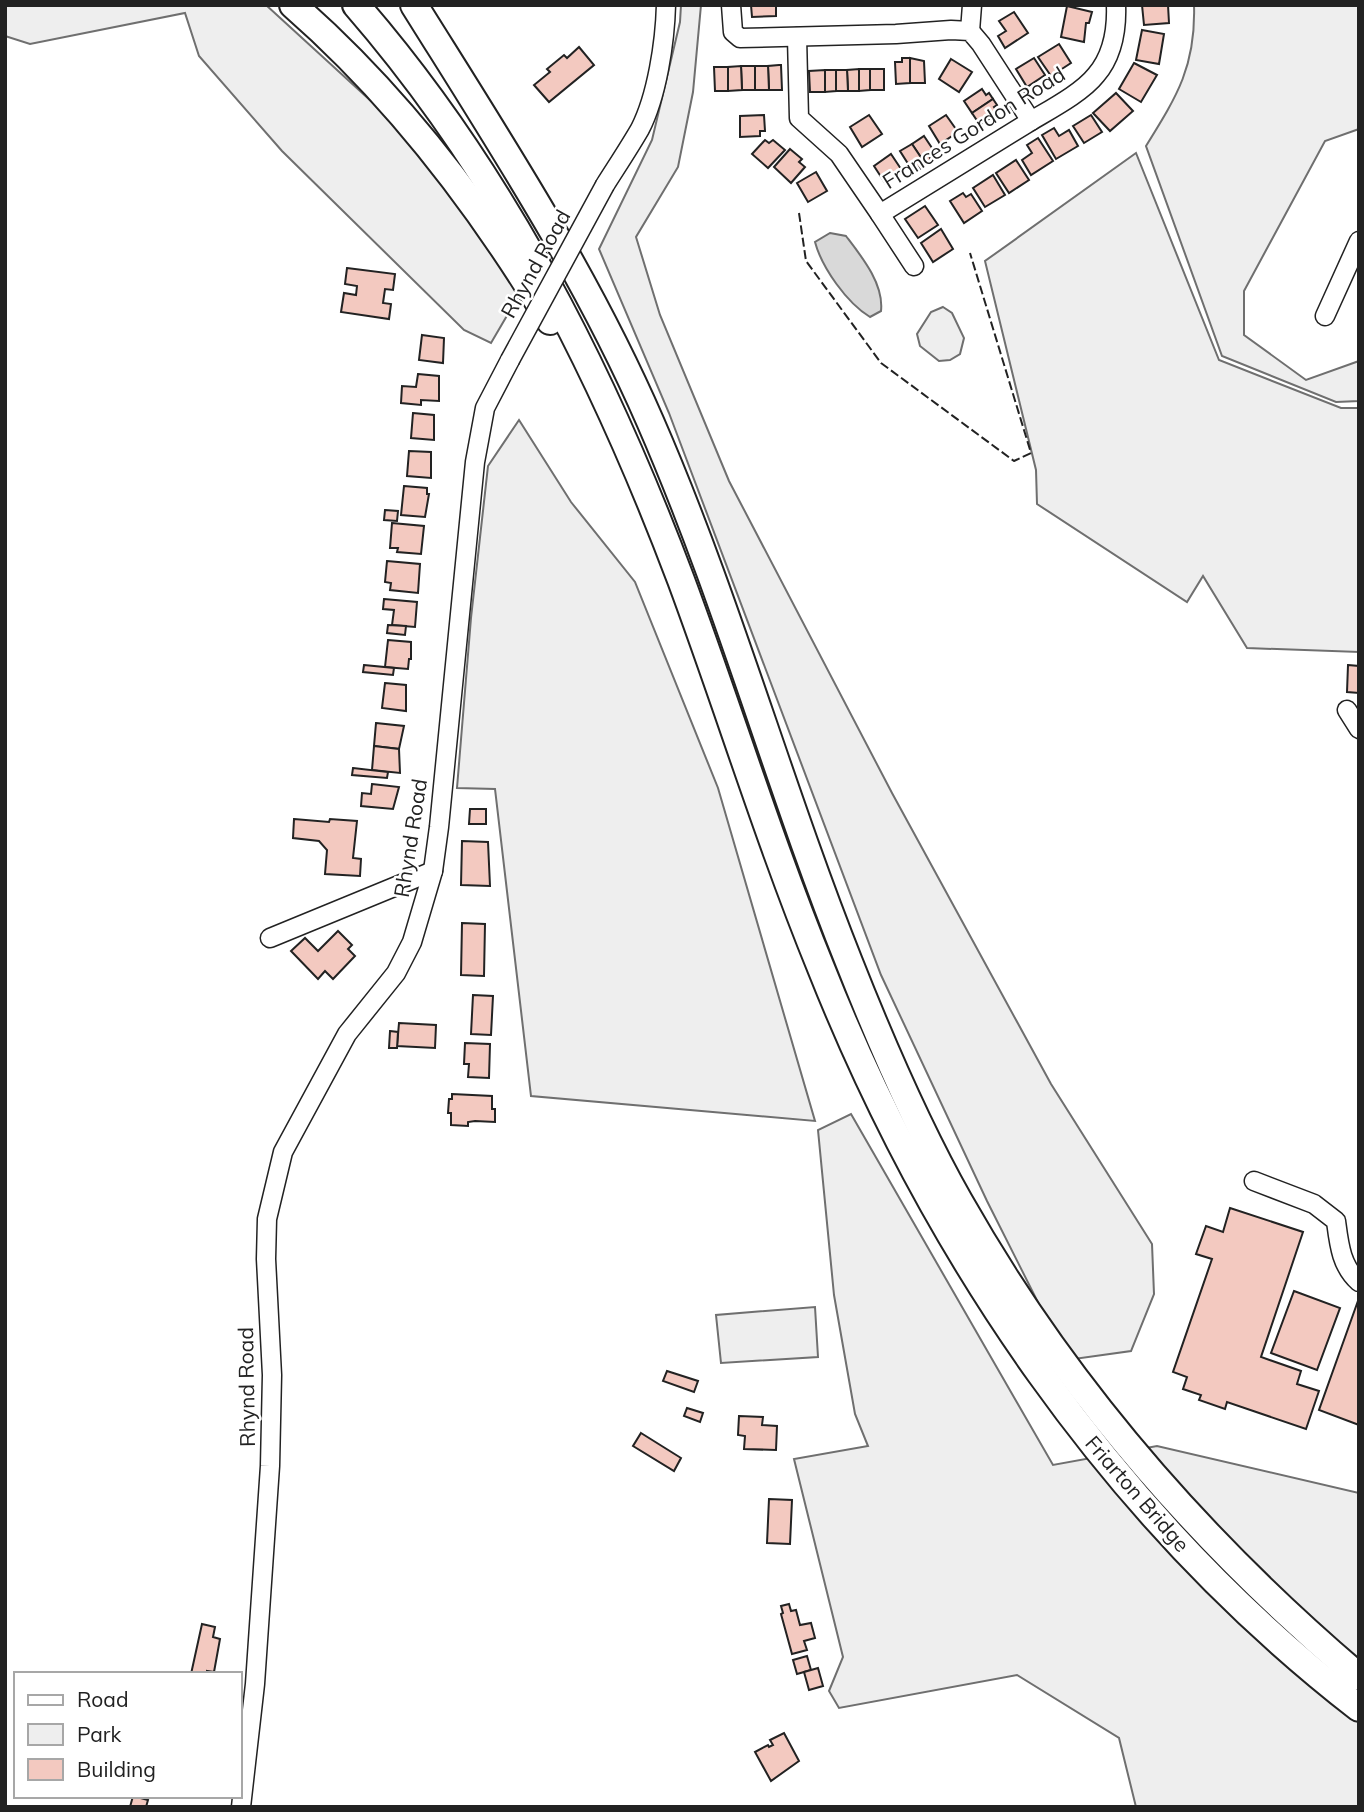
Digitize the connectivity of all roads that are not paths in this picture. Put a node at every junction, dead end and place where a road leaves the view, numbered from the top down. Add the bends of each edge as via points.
1 (293, 5) edge
2 (356, 5) edge
3 (397, 5) edge
4 (414, 5) edge
5 (666, 5) edge
6 (732, 5) edge
7 (972, 5) edge
8 (1116, 5) edge
9 (970, 31) junction
10 (797, 37) junction
11 (1031, 121) junction
12 (512, 161) junction
13 (880, 214) junction
14 (1359, 241) edge
15 (914, 266) dead end
16 (1325, 316) dead end
17 (650, 500) junction
18 (1347, 710) dead end
19 (1359, 729) edge
20 (433, 871) junction
21 (270, 938) dead end
22 (1254, 1181) dead end
23 (966, 1238) junction
24 (1359, 1282) edge
25 (1359, 1677) edge
26 (1359, 1708) edge
27 (241, 1807) edge

1 - 17 highway via 390,103 478,211 549,320
2 - 17 highway via 445,118 512,220 603,392
3 - 12 highway
4 - 12 highway
5 - 20 street, Rhynd Road, bridge via 655,84 641,126 485,408 475,462
6 - 10 street via 736,36
7 - 9 street
8 - 11 street, Frances Gordon Road via 1113,43 1095,77
9 - 10 street
9 - 11 street
10 - 13 street, Frances Gordon Road via 799,118 839,154
11 - 13 street, Frances Gordon Road
12 - 23 highway via 605,325 650,422 722,607 848,960 952,1188
13 - 15 street
14 - 16 street
17 - 23 highway via 820,967 866,1074 926,1193
18 - 19 street
20 - 21 street
20 - 27 street, Rhynd Road via 412,942 396,973 346,1034 283,1152 267,1219 270,1466 256,1684
22 - 24 street via 1314,1204 1336,1221 1347,1272
23 - 25 highway, Friarton Bridge via 1121,1439 1223,1553
23 - 26 highway, Friarton Bridge via 1016,1341 1110,1465 1228,1593

